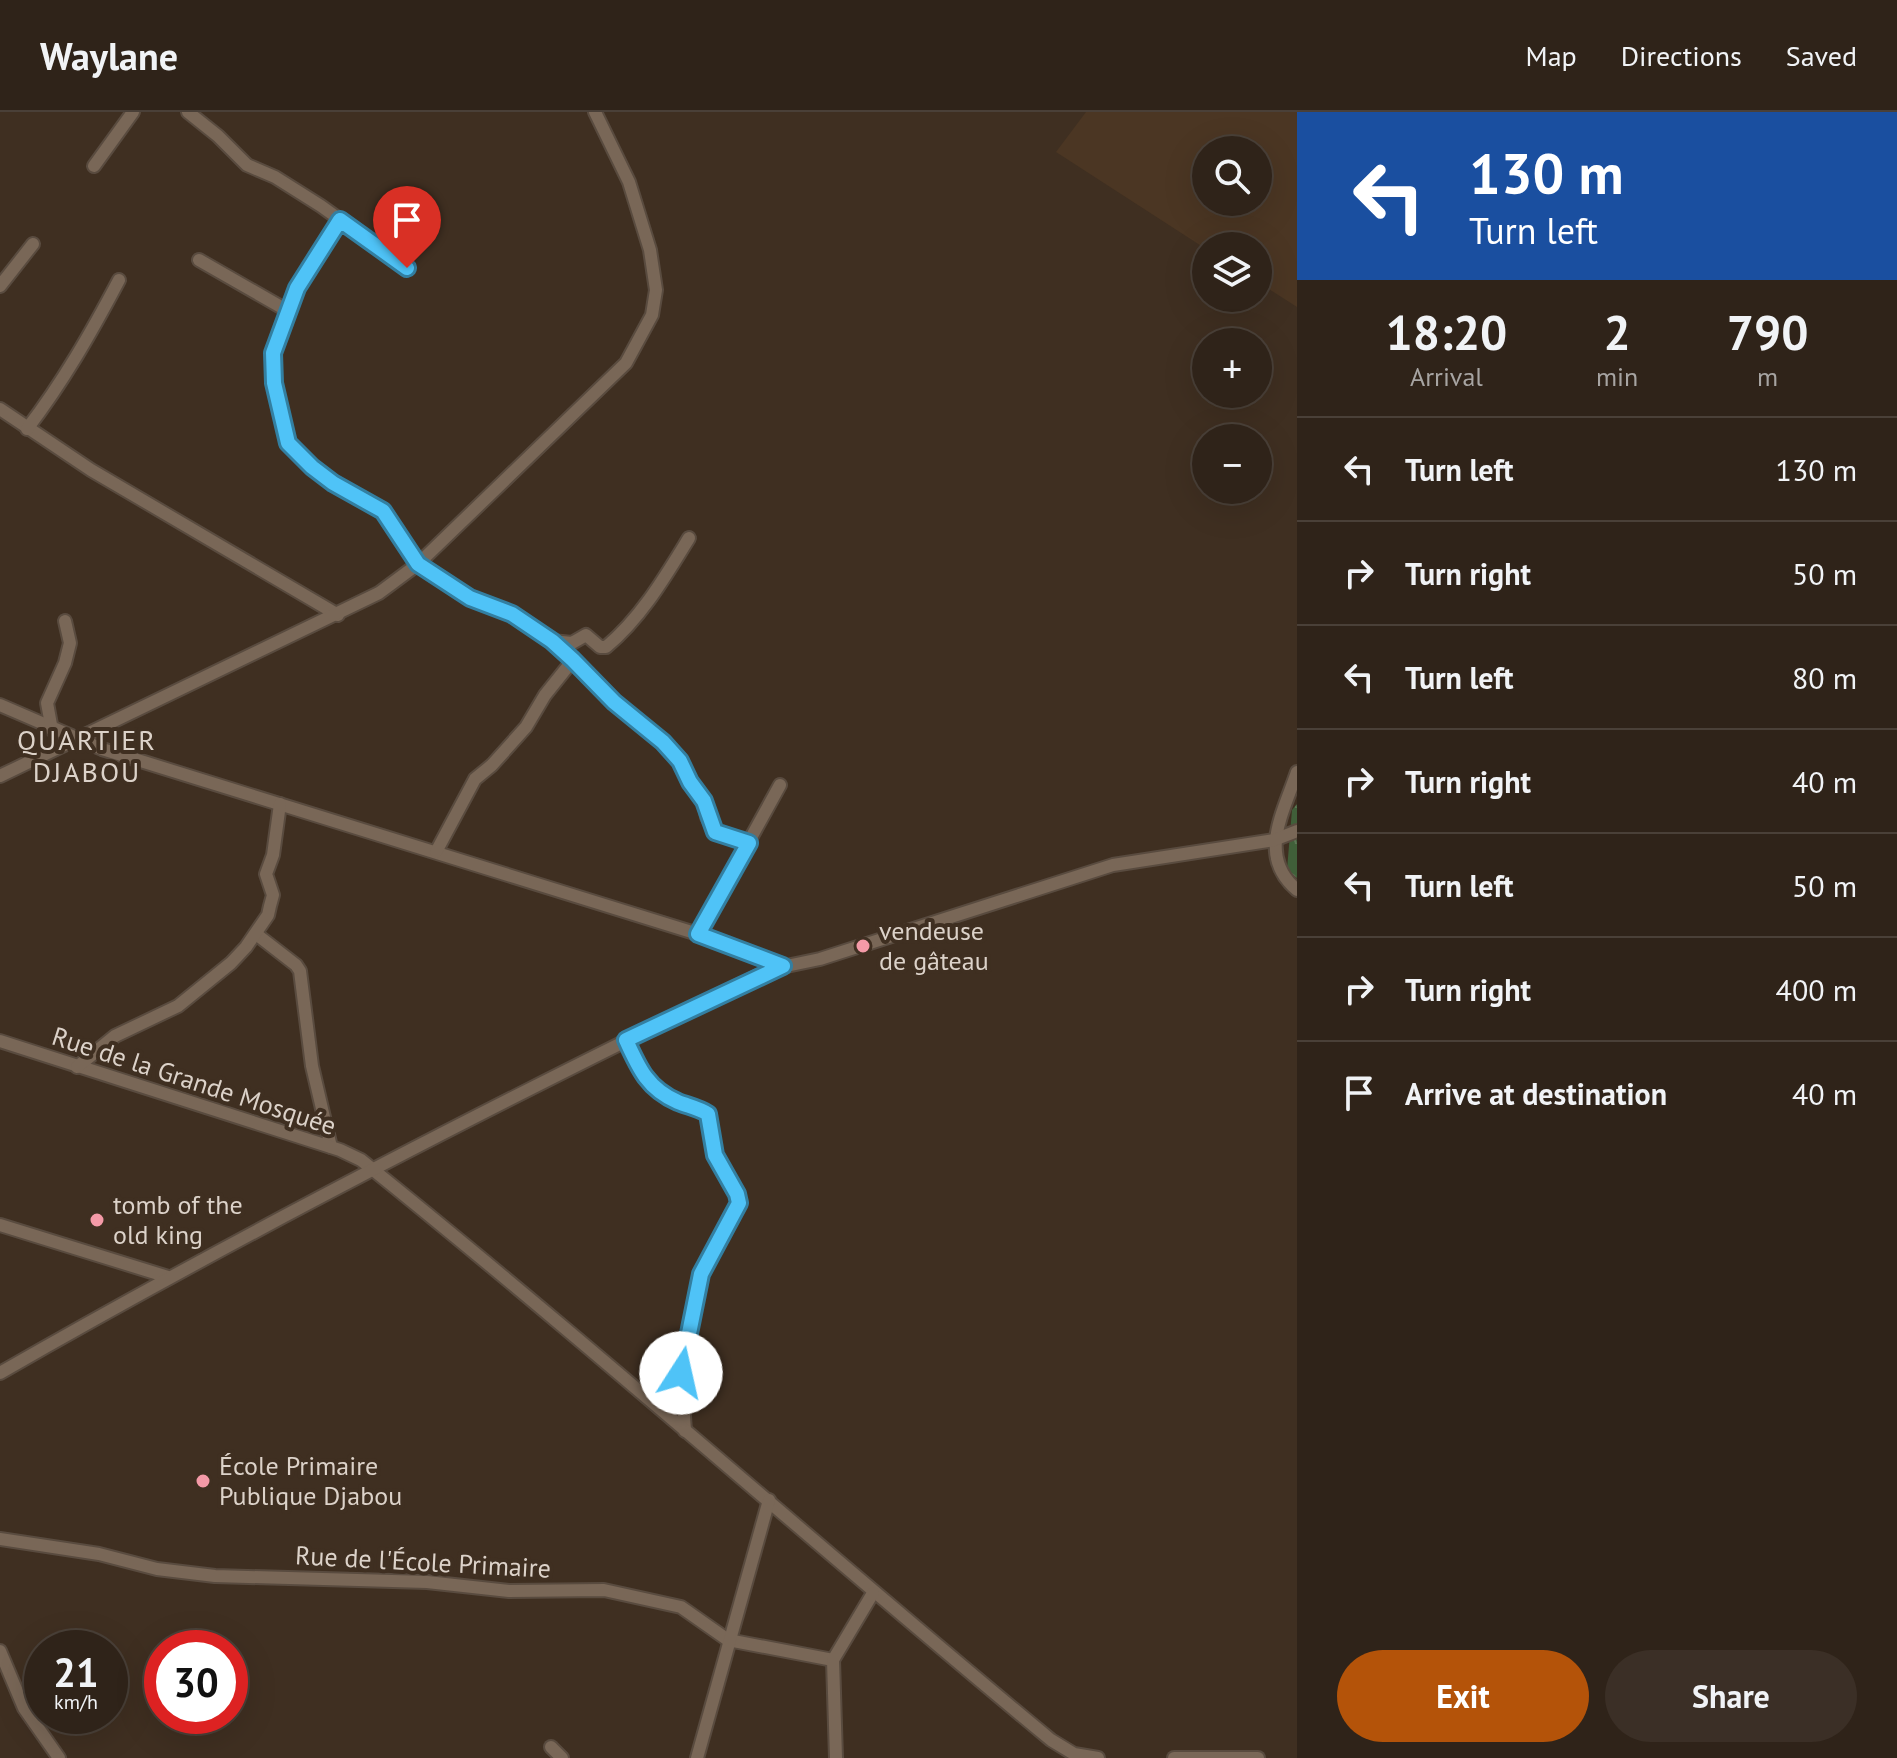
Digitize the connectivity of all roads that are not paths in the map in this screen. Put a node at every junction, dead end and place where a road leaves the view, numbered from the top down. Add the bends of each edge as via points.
1 (133, 112) edge
2 (188, 112) edge
3 (595, 112) edge
4 (94, 166) dead end
5 (340, 220) junction
6 (33, 244) dead end
7 (199, 260) dead end
8 (407, 268) dead end
9 (119, 280) dead end
10 (0, 286) edge
11 (288, 311) junction
12 (0, 409) edge
13 (27, 429) junction
14 (689, 538) dead end
15 (418, 564) junction
16 (338, 615) junction
17 (65, 621) dead end
18 (552, 641) junction
19 (573, 660) junction
20 (0, 705) edge
21 (52, 730) junction
22 (77, 740) junction
23 (1297, 772) edge
24 (0, 776) edge
25 (780, 785) dead end
26 (280, 804) junction
27 (1297, 831) edge
28 (1274, 840) junction
29 (749, 843) junction
30 (436, 852) junction
31 (1297, 890) edge
32 (256, 934) junction
33 (698, 934) junction
34 (783, 966) junction
35 (626, 1040) junction
36 (0, 1041) edge
37 (77, 1067) junction
38 (331, 1147) junction
39 (372, 1169) junction
40 (0, 1225) edge
41 (168, 1277) junction
42 (0, 1373) edge
43 (685, 1431) junction
44 (769, 1500) junction
45 (0, 1539) edge
46 (873, 1593) junction
47 (728, 1640) junction
48 (0, 1651) edge
49 (833, 1660) junction
50 (551, 1747) dead end
51 (1075, 1756) edge
52 (59, 1758) edge
53 (562, 1758) edge
54 (697, 1758) edge
55 (836, 1758) edge
56 (1098, 1758) edge
57 (1174, 1758) edge
58 (1258, 1758) edge

1 - 4 street
2 - 5 street via 247,165
3 - 15 street via 629,182 650,250 656,290 652,315 626,363
5 - 8 street
5 - 11 street
6 - 10 street
7 - 11 street
9 - 13 street via 81,352
11 - 15 street via 273,353 288,443 333,483 383,511
12 - 13 street
13 - 16 street
14 - 18 street via 655,592 606,647 586,635 572,643
15 - 16 street
15 - 18 street
16 - 22 street
17 - 21 street via 70,643 47,703
18 - 19 street
19 - 29 street via 680,761 715,832
19 - 30 street via 526,727 475,779
20 - 21 street
21 - 22 street
22 - 24 street
22 - 26 street
23 - 28 street
25 - 29 street
26 - 30 street
26 - 32 street via 266,874 273,895
27 - 28 street
28 - 31 street via 1281,876
28 - 34 street via 1113,865 820,959
29 - 33 street
30 - 33 street
32 - 37 street via 231,963 178,1006 115,1036
32 - 38 street via 300,971 312,1066
33 - 34 street
34 - 35 street
35 - 39 street
35 - 43 street via 654,1089 708,1114 715,1155 739,1203 701,1274 681,1373
36 - 37 street, Rue de la Grande Mosquée
37 - 38 street, Rue de la Grande Mosquée
38 - 39 street, Rue de la Grande Mosquée
39 - 41 street
39 - 43 street, Rue de la Grande Mosquée
40 - 41 street
41 - 42 street
43 - 44 street, Rue de la Grande Mosquée
44 - 46 street, Rue de la Grande Mosquée
44 - 47 street
45 - 47 street, Rue de l'École Primaire via 215,1576 427,1582 509,1591 604,1590 681,1607
46 - 49 street
46 - 51 street, Rue de la Grande Mosquée
47 - 49 street, Rue de l'École Primaire
47 - 54 street
48 - 52 street via 24,1708
49 - 55 street
50 - 53 street
51 - 56 street
57 - 58 street

